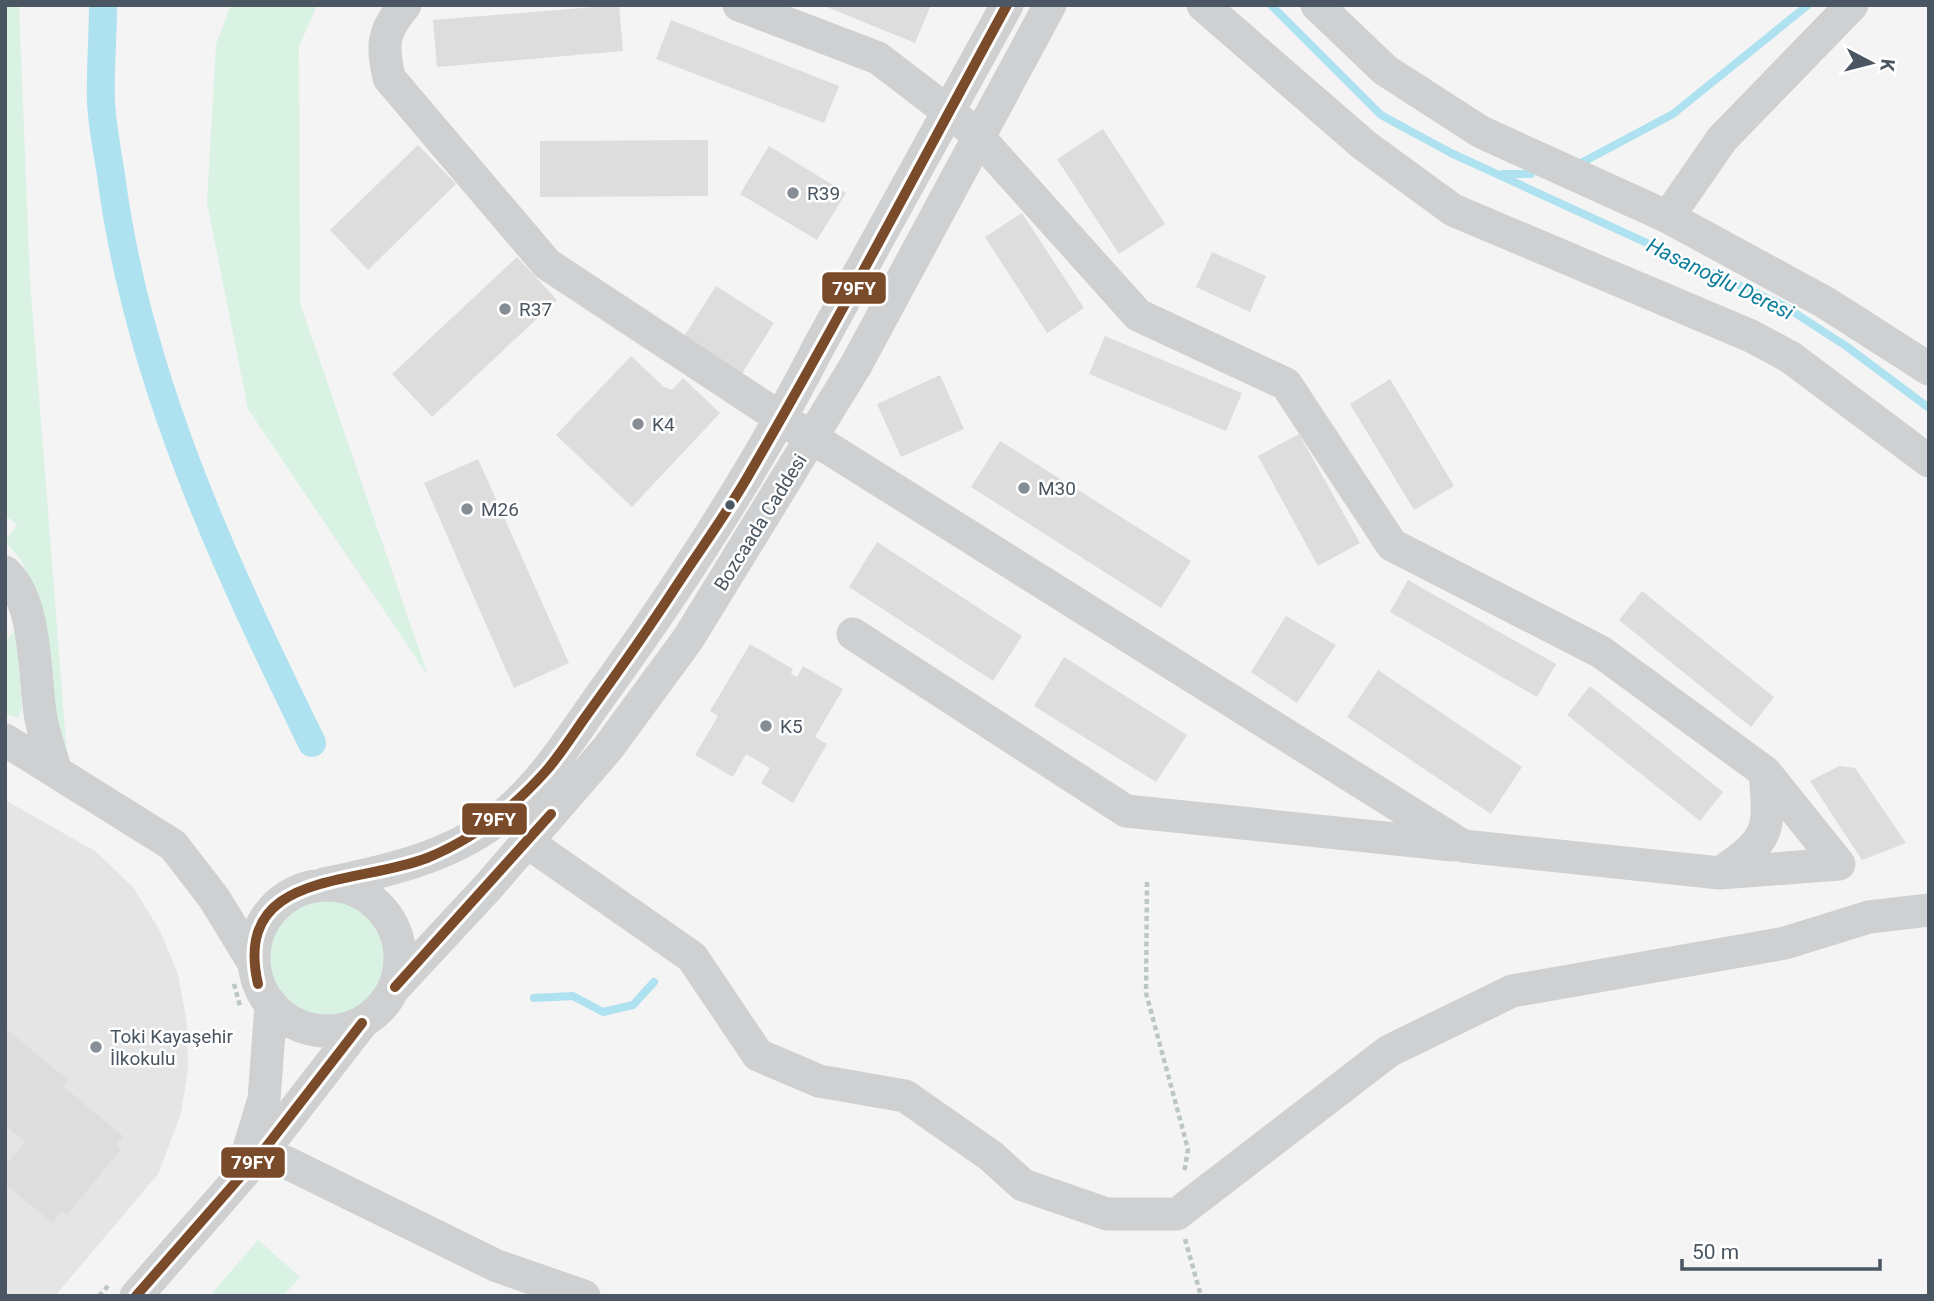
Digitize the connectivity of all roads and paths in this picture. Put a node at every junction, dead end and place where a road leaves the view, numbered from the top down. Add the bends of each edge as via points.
1 (405, 5) edge
2 (739, 5) edge
3 (1007, 5) edge
4 (1050, 5) edge
5 (1203, 5) edge
6 (1317, 5) edge
7 (1853, 5) edge
8 (1668, 217) junction
9 (1929, 369) edge
10 (782, 419) junction
11 (814, 437) junction
12 (1929, 461) edge
13 (5, 572) edge
14 (853, 634) dead end
15 (5, 740) edge
16 (56, 771) junction
17 (1765, 772) junction
18 (527, 842) junction
19 (1463, 846) junction
20 (1720, 873) junction
21 (1147, 882) dead end
22 (324, 884) junction
23 (1929, 910) edge
24 (242, 969) junction
25 (396, 986) junction
26 (256, 1007) junction
27 (362, 1023) junction
28 (253, 1162) junction
29 (1177, 1214) junction
30 (127, 1286) edge
31 (562, 1292) edge
32 (99, 1296) edge
33 (1201, 1296) edge

1 - 10 street via 386,31 384,56 389,78 547,264
2 - 17 street via 878,58 972,130 1138,315 1286,384 1392,545 1601,652
3 - 10 street, Bozcaada Caddesi, bridge
4 - 11 street, Bozcaada Caddesi, bridge
5 - 12 street via 1364,145 1453,210 1790,357
6 - 8 street via 1385,70 1481,132
7 - 8 street via 1722,139
8 - 9 street via 1826,303
10 - 11 street
10 - 22 street, Bozcaada Caddesi via 634,650 548,769 498,820 429,858
11 - 18 street, Bozcaada Caddesi via 688,639 608,748
11 - 19 street
13 - 16 street via 17,583 34,646 40,714
14 - 19 street via 1126,811
15 - 16 street
16 - 24 street via 173,845 214,898
17 - 20 street via 1765,836
17 - 20 street via 1839,864
18 - 25 street, Bozcaada Caddesi
18 - 29 street via 692,957 758,1055 820,1080 905,1096 991,1156 1023,1185 1107,1214
19 - 20 street
21 - 29 path via 1146,993 1188,1149
22 - 24 street via 301,888 281,900 260,928
22 - 25 street via 348,887 370,897 388,915 398,938 401,962
23 - 29 street via 1869,917 1785,943 1512,991 1389,1051
24 - 26 path
24 - 26 street via 258,984
25 - 27 street
26 - 27 street via 314,1031 338,1031
26 - 28 street via 264,1099
27 - 28 street
28 - 30 street
28 - 31 street
29 - 33 path
30 - 32 path

